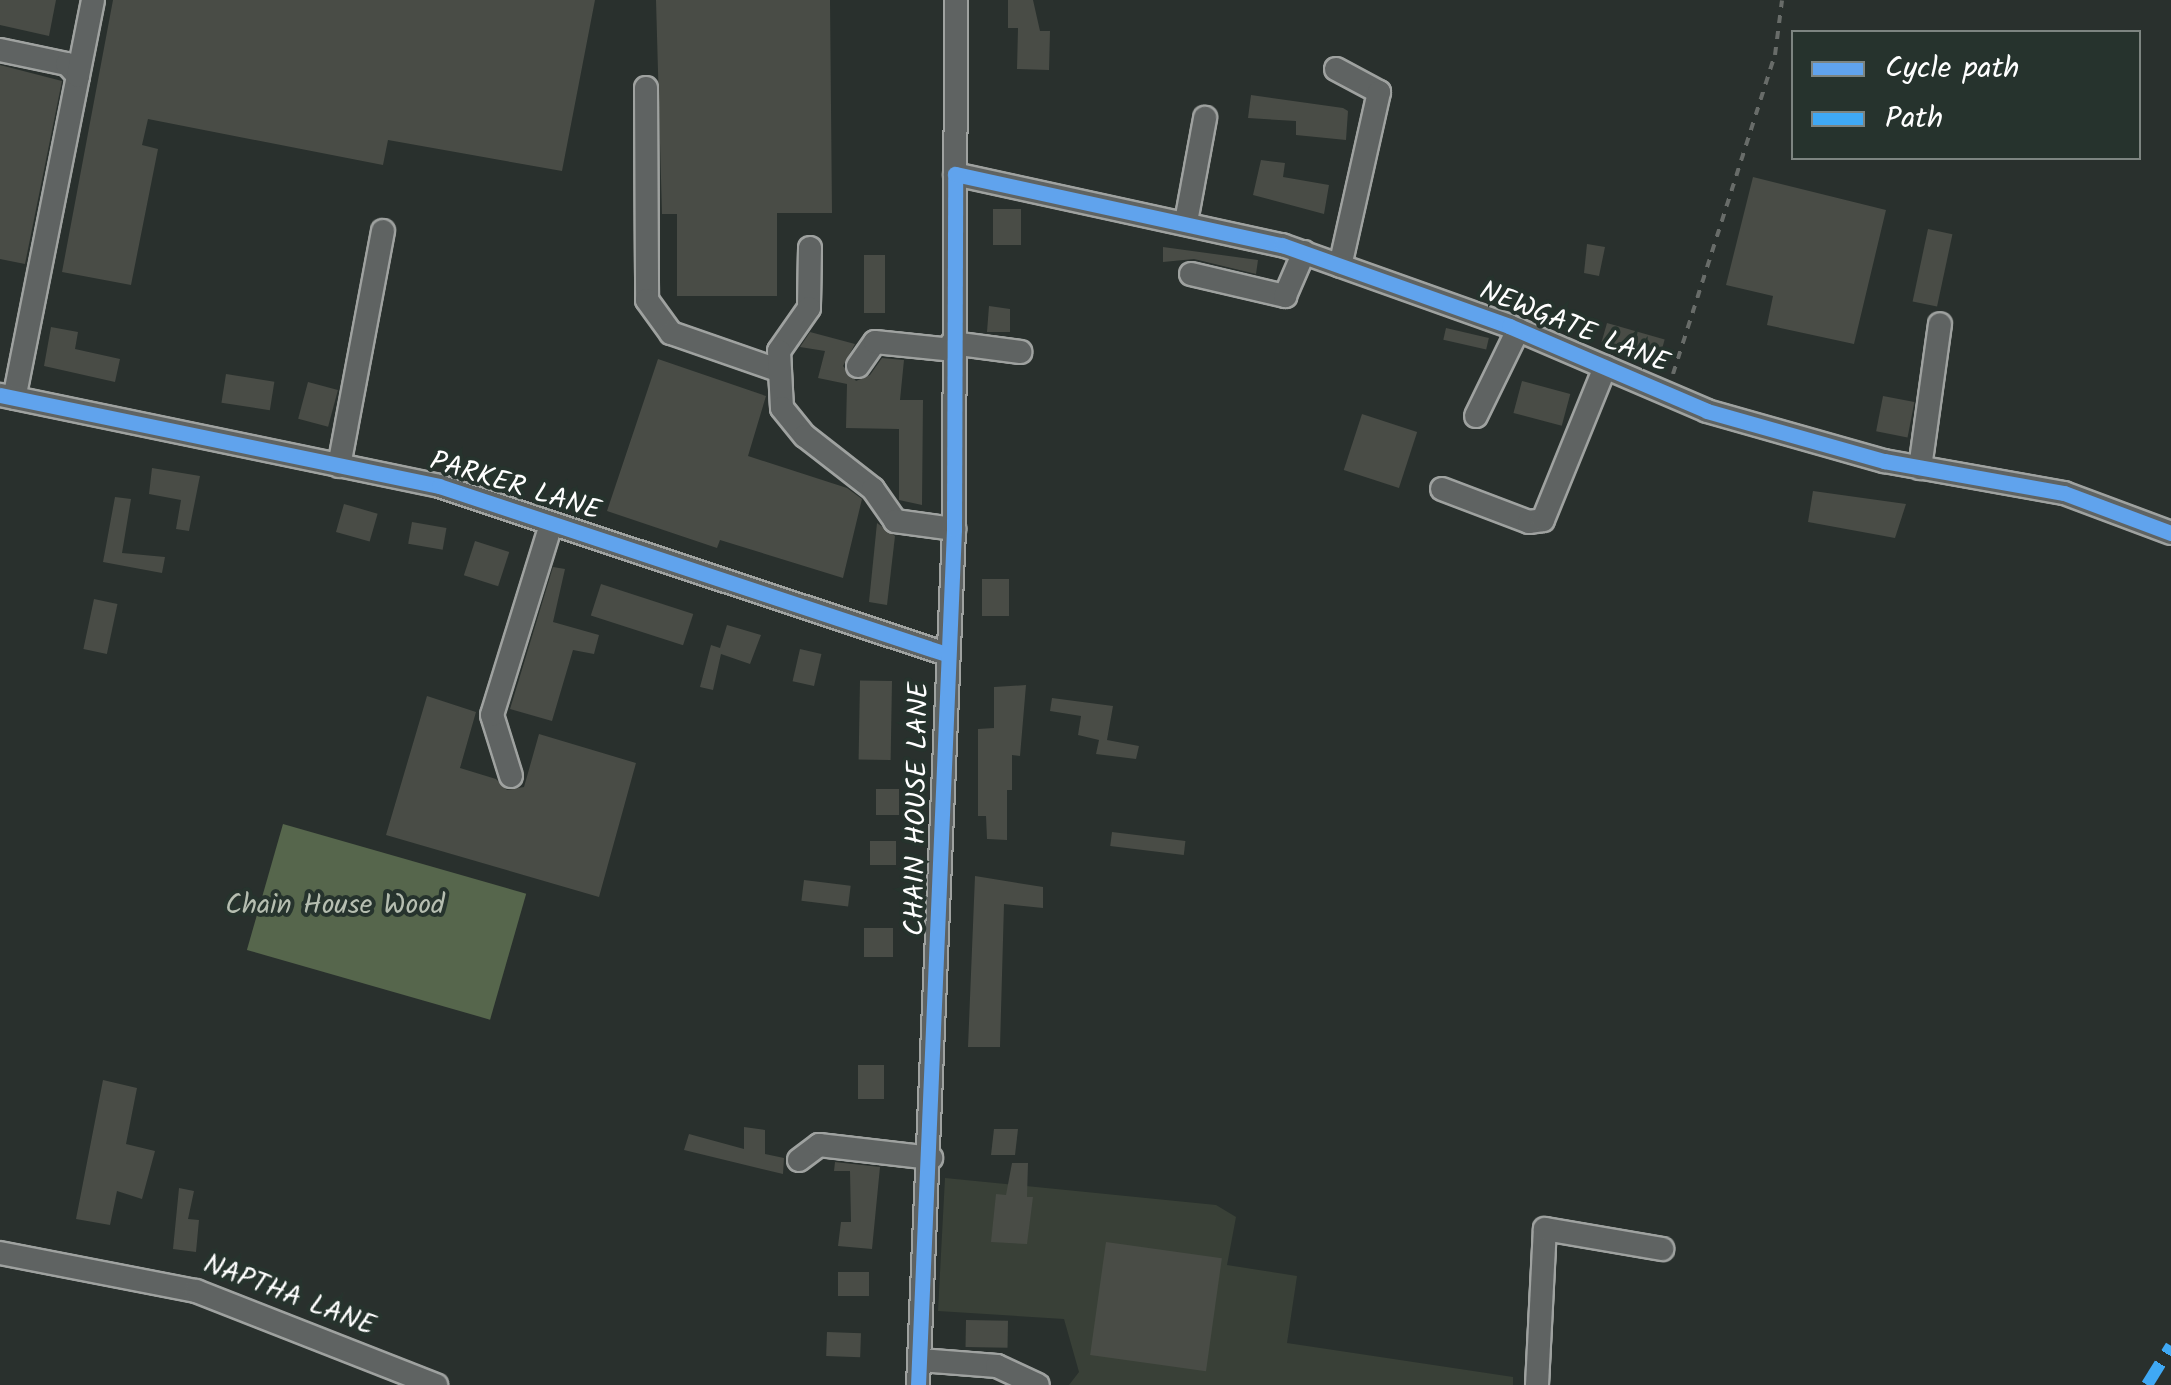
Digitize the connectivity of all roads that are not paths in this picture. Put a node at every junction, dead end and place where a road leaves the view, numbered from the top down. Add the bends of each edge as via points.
1 (93, 0) edge
2 (956, 0) edge
3 (0, 50) edge
4 (1336, 69) dead end
5 (78, 76) junction
6 (646, 88) dead end
7 (1205, 118) dead end
8 (955, 174) junction
9 (1186, 222) junction
10 (384, 231) dead end
11 (810, 248) dead end
12 (1304, 252) junction
13 (1340, 266) junction
14 (1192, 274) dead end
15 (1940, 324) dead end
16 (1518, 330) junction
17 (952, 347) junction
18 (1020, 352) dead end
19 (858, 366) dead end
20 (1605, 367) junction
21 (780, 371) junction
22 (7, 396) edge
23 (1476, 416) dead end
24 (339, 466) junction
25 (1920, 468) junction
26 (1442, 488) dead end
27 (551, 524) junction
28 (954, 529) junction
29 (2171, 533) edge
30 (946, 654) junction
31 (511, 776) dead end
32 (931, 1158) junction
33 (799, 1160) dead end
34 (1662, 1249) dead end
35 (0, 1252) edge
36 (920, 1360) junction
37 (388, 1377) edge
38 (436, 1385) edge
39 (918, 1385) edge
40 (1038, 1385) edge
41 (1537, 1385) edge

1 - 5 street
2 - 8 street, CHAIN HOUSE LANE
3 - 5 street via 67,64
4 - 13 street via 1379,92
5 - 22 street
6 - 21 street via 647,300 670,333
7 - 9 street
8 - 9 street, NEWGATE LANE
8 - 17 street, CHAIN HOUSE LANE
9 - 12 street, NEWGATE LANE
10 - 24 street
11 - 21 street via 809,308 778,351
12 - 13 street, NEWGATE LANE
12 - 14 street via 1285,296
13 - 16 street, NEWGATE LANE
15 - 25 street
16 - 20 street, NEWGATE LANE
16 - 23 street
17 - 18 street
17 - 19 street via 875,342
17 - 28 street, CHAIN HOUSE LANE
20 - 25 street, NEWGATE LANE via 1707,411
20 - 26 street via 1542,520 1529,522
21 - 28 street via 782,408 818,447 873,489 896,521
22 - 24 street, PARKER LANE
24 - 27 street, PARKER LANE via 438,486
25 - 29 street, NEWGATE LANE via 2064,493
27 - 30 street, PARKER LANE
27 - 31 street via 492,714
28 - 30 street, CHAIN HOUSE LANE
30 - 32 street, CHAIN HOUSE LANE
32 - 33 street via 819,1146
32 - 36 street, CHAIN HOUSE LANE
34 - 41 street via 1545,1229
35 - 37 street, NAPTHA LANE via 196,1290
36 - 39 street, CHAIN HOUSE LANE
36 - 40 street via 996,1366
37 - 38 street, NAPTHA LANE

